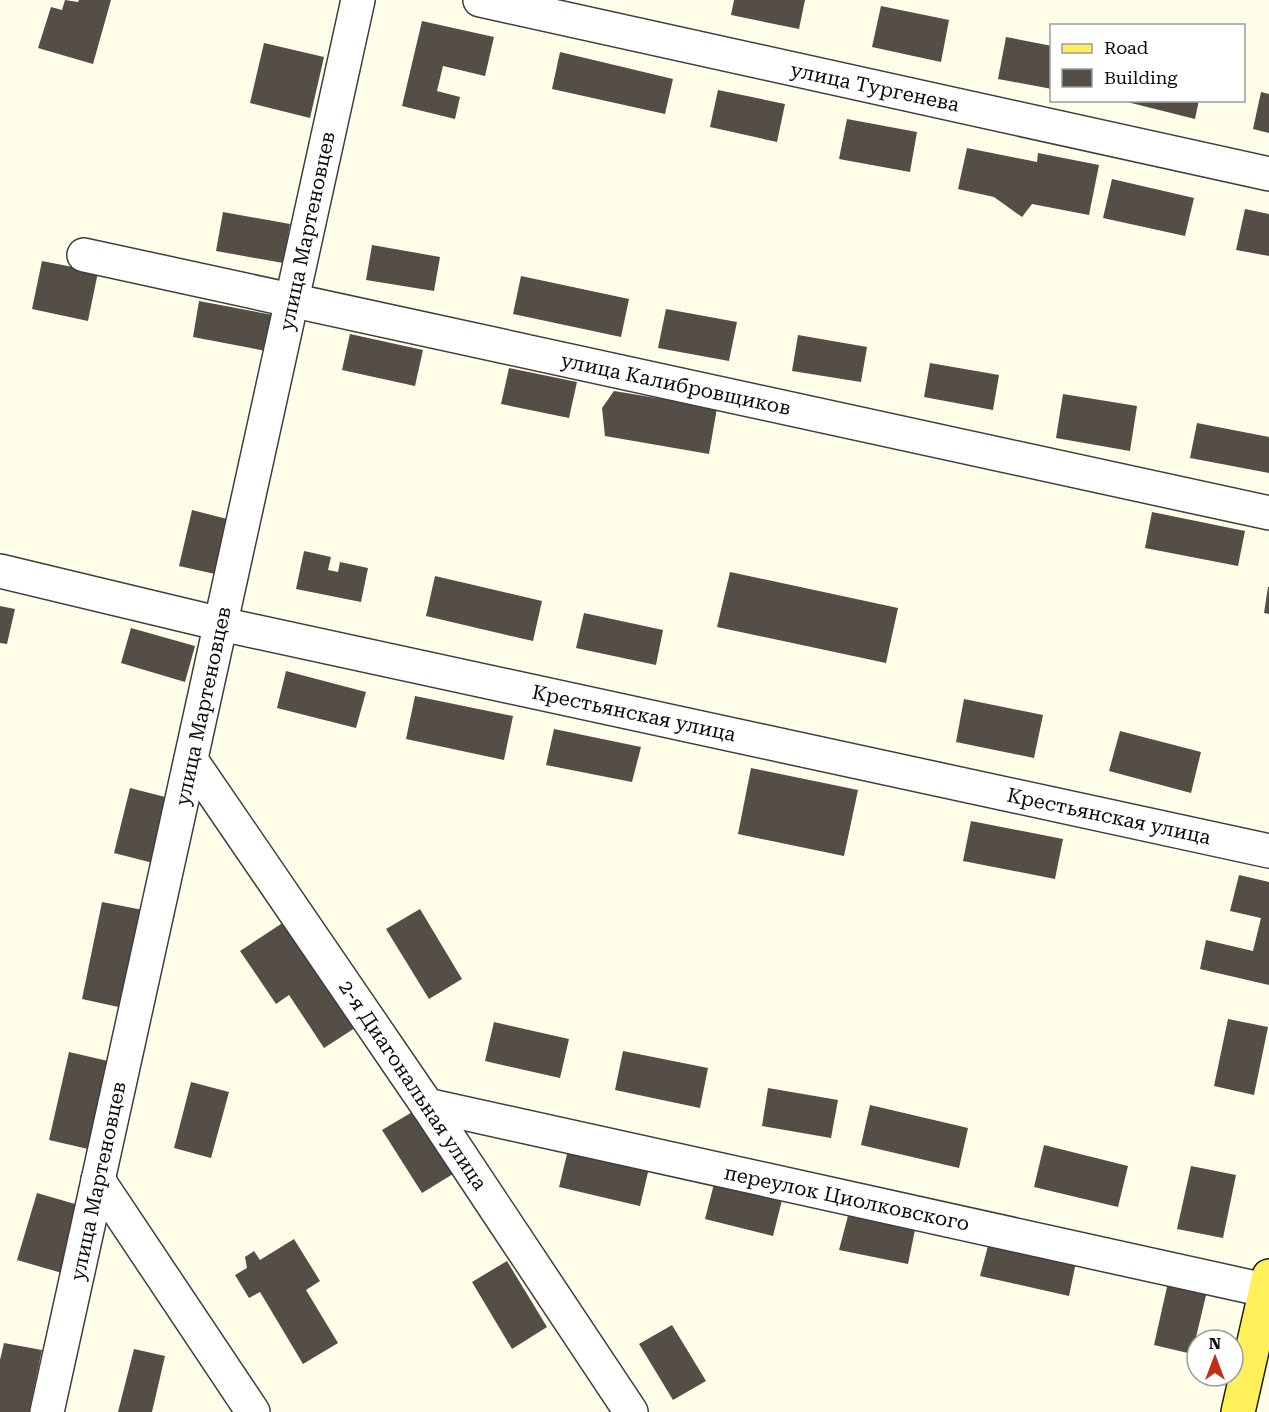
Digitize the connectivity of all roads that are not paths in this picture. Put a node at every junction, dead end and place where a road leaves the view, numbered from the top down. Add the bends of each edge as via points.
1 (358, 0) edge
2 (480, 0) edge
3 (1269, 174) edge
4 (84, 255) dead end
5 (292, 300) junction
6 (1269, 513) edge
7 (0, 571) edge
8 (221, 624) junction
9 (191, 760) junction
10 (1269, 851) edge
11 (427, 1105) junction
12 (98, 1180) junction
13 (1268, 1286) edge
14 (47, 1412) edge
15 (253, 1412) edge
16 (631, 1412) edge
17 (1238, 1412) edge

1 - 5 street, улица Мартеновцев
2 - 3 street, улица Тургенева
4 - 5 street, улица Калибровщиков
5 - 6 street, улица Калибровщиков
5 - 8 street, улица Мартеновцев
7 - 8 street, Крестьянская улица
8 - 9 street, улица Мартеновцев
8 - 10 street, Крестьянская улица
9 - 11 street, 2-я Диагональная улица
9 - 12 street, улица Мартеновцев
11 - 13 street, переулок Циолковского
11 - 16 street, 2-я Диагональная улица
12 - 14 street, улица Мартеновцев
12 - 15 street
13 - 17 main road

